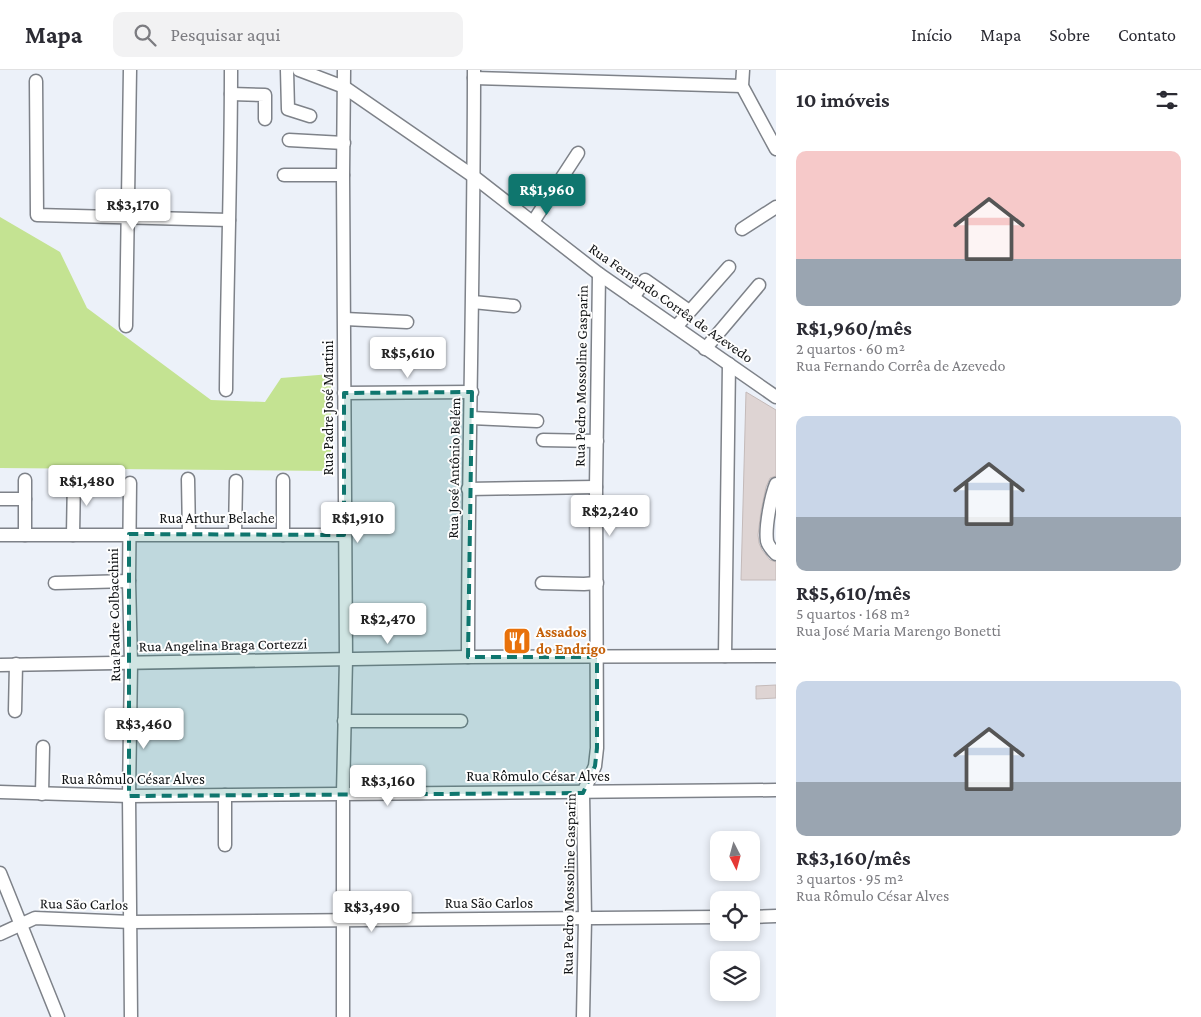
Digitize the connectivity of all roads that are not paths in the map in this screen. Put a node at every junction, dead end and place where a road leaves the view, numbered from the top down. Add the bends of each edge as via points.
1 (130, 70) edge
2 (231, 70) edge
3 (287, 70) edge
4 (299, 70) edge
5 (344, 70) edge
6 (742, 70) edge
7 (474, 74) edge
8 (36, 81) dead end
9 (742, 86) junction
10 (344, 87) junction
11 (231, 94) junction
12 (310, 116) dead end
13 (265, 120) dead end
14 (290, 140) dead end
15 (344, 143) junction
16 (776, 149) edge
17 (578, 153) dead end
18 (343, 175) junction
19 (284, 176) dead end
20 (473, 176) junction
21 (776, 207) edge
22 (128, 217) junction
23 (229, 220) junction
24 (533, 222) junction
25 (742, 229) dead end
26 (729, 267) dead end
27 (599, 274) junction
28 (759, 286) dead end
29 (633, 298) junction
30 (472, 302) junction
31 (514, 306) dead end
32 (689, 311) junction
33 (345, 320) junction
34 (407, 322) dead end
35 (126, 326) dead end
36 (676, 327) junction
37 (705, 349) junction
38 (729, 364) junction
39 (226, 390) dead end
40 (472, 392) junction
41 (344, 393) junction
42 (776, 397) edge
43 (471, 418) junction
44 (537, 421) dead end
45 (543, 440) dead end
46 (597, 441) junction
47 (74, 478) dead end
48 (188, 479) dead end
49 (25, 480) dead end
50 (283, 480) dead end
51 (236, 481) dead end
52 (130, 483) dead end
53 (776, 484) edge
54 (596, 487) junction
55 (468, 489) junction
56 (0, 499) edge
57 (25, 499) junction
58 (129, 534) junction
59 (189, 534) junction
60 (235, 534) junction
61 (0, 535) edge
62 (25, 535) junction
63 (73, 535) junction
64 (283, 535) junction
65 (344, 535) junction
66 (776, 554) edge
67 (129, 581) junction
68 (597, 582) junction
69 (55, 583) dead end
70 (542, 583) dead end
71 (725, 656) junction
72 (776, 656) edge
73 (468, 657) junction
74 (597, 657) junction
75 (346, 660) junction
76 (131, 663) junction
77 (0, 664) edge
78 (16, 664) junction
79 (15, 711) dead end
80 (344, 721) junction
81 (461, 721) dead end
82 (43, 747) dead end
83 (776, 790) edge
84 (0, 792) edge
85 (583, 793) junction
86 (42, 794) junction
87 (343, 794) junction
88 (225, 795) junction
89 (129, 796) junction
90 (225, 846) dead end
91 (0, 873) edge
92 (760, 916) edge
93 (776, 916) edge
94 (710, 917) edge
95 (343, 919) junction
96 (585, 919) junction
97 (131, 922) junction
98 (20, 925) junction
99 (0, 934) edge
100 (58, 1017) edge
101 (131, 1017) edge
102 (343, 1017) edge
103 (583, 1017) edge

1 - 22 street
2 - 11 street
3 - 12 street via 288,109
4 - 10 street, Rua Fernando Corrêa de Azevedo
5 - 10 street, Rua Padre José Martini
6 - 9 street
7 - 9 street
7 - 20 street, Rua José Antônio Belém
8 - 22 street via 37,215
9 - 16 street
10 - 15 street, Rua Padre José Martini
10 - 20 street, Rua Fernando Corrêa de Azevedo
11 - 13 street via 265,95
11 - 23 street
14 - 15 street
15 - 18 street, Rua Padre José Martini
17 - 24 street
18 - 19 street
18 - 33 street, Rua Padre José Martini
20 - 24 street, Rua Fernando Corrêa de Azevedo
20 - 30 street, Rua José Antônio Belém
21 - 25 street
22 - 23 street
22 - 35 street
23 - 39 street
24 - 27 street, Rua Fernando Corrêa de Azevedo
26 - 32 street
27 - 29 street, Rua Fernando Corrêa de Azevedo
27 - 46 street, Rua Pedro Mossoline Gasparin
28 - 37 street
29 - 32 street via 645,280
29 - 36 street, Rua Fernando Corrêa de Azevedo
30 - 31 street
30 - 40 street, Rua José Antônio Belém
32 - 36 street
33 - 34 street
33 - 41 street, Rua Padre José Martini
36 - 37 street, Rua Fernando Corrêa de Azevedo
37 - 38 street, Rua Fernando Corrêa de Azevedo
38 - 42 street, Rua Fernando Corrêa de Azevedo
38 - 71 street
40 - 41 street
40 - 43 street, Rua José Antônio Belém
41 - 65 street, Rua Padre José Martini
43 - 44 street
43 - 55 street, Rua José Antônio Belém
45 - 46 street
46 - 54 street, Rua Pedro Mossoline Gasparin
47 - 63 street
48 - 59 street
49 - 57 street
50 - 64 street
51 - 60 street
52 - 58 street, Rua Padre Colbacchini
53 - 66 street via 771,498 767,542
54 - 55 street
54 - 68 street, Rua Pedro Mossoline Gasparin
55 - 73 street, Rua José Antônio Belém
56 - 57 street
57 - 62 street
58 - 59 street, Rua Arthur Belache
58 - 63 street, Rua Arthur Belache
58 - 67 street, Rua Padre Colbacchini
59 - 60 street, Rua Arthur Belache
60 - 64 street, Rua Arthur Belache
61 - 62 street, Rua Arthur Belache
62 - 63 street, Rua Arthur Belache
64 - 65 street, Rua Arthur Belache
65 - 75 street, Rua Padre José Martini
67 - 69 street
67 - 76 street, Rua Padre Colbacchini
68 - 70 street
68 - 74 street, Rua Pedro Mossoline Gasparin
71 - 72 street, Rua Angelina Braga Cortezzi
71 - 74 street, Rua Angelina Braga Cortezzi
73 - 74 street, Rua Angelina Braga Cortezzi
73 - 75 street, Rua Angelina Braga Cortezzi
74 - 85 street, Rua Pedro Mossoline Gasparin via 597,748 595,766
75 - 76 street, Rua Angelina Braga Cortezzi
75 - 80 street, Rua Padre José Martini
76 - 78 street, Rua Angelina Braga Cortezzi
76 - 89 street, Rua Padre Colbacchini
77 - 78 street, Rua Angelina Braga Cortezzi
78 - 79 street
80 - 81 street
80 - 87 street, Rua Padre José Martini
82 - 86 street
83 - 85 street, Rua Rômulo César Alves
84 - 86 street, Rua Rômulo César Alves
85 - 87 street, Rua Rômulo César Alves
85 - 96 street, Rua Pedro Mossoline Gasparin
86 - 89 street, Rua Rômulo César Alves
87 - 88 street, Rua Rômulo César Alves
87 - 95 street, Rua Padre José Martini
88 - 89 street, Rua Rômulo César Alves
88 - 90 street
89 - 97 street, Rua Padre Colbacchini
91 - 98 street
92 - 93 street
94 - 96 street, Rua São Carlos
95 - 96 street, Rua São Carlos
95 - 97 street, Rua São Carlos
95 - 102 street, Rua Padre José Martini
96 - 103 street, Rua Pedro Mossoline Gasparin
97 - 98 street, Rua São Carlos via 35,918
97 - 101 street, Rua Padre Colbacchini
98 - 99 street, Rua São Carlos
98 - 100 street

